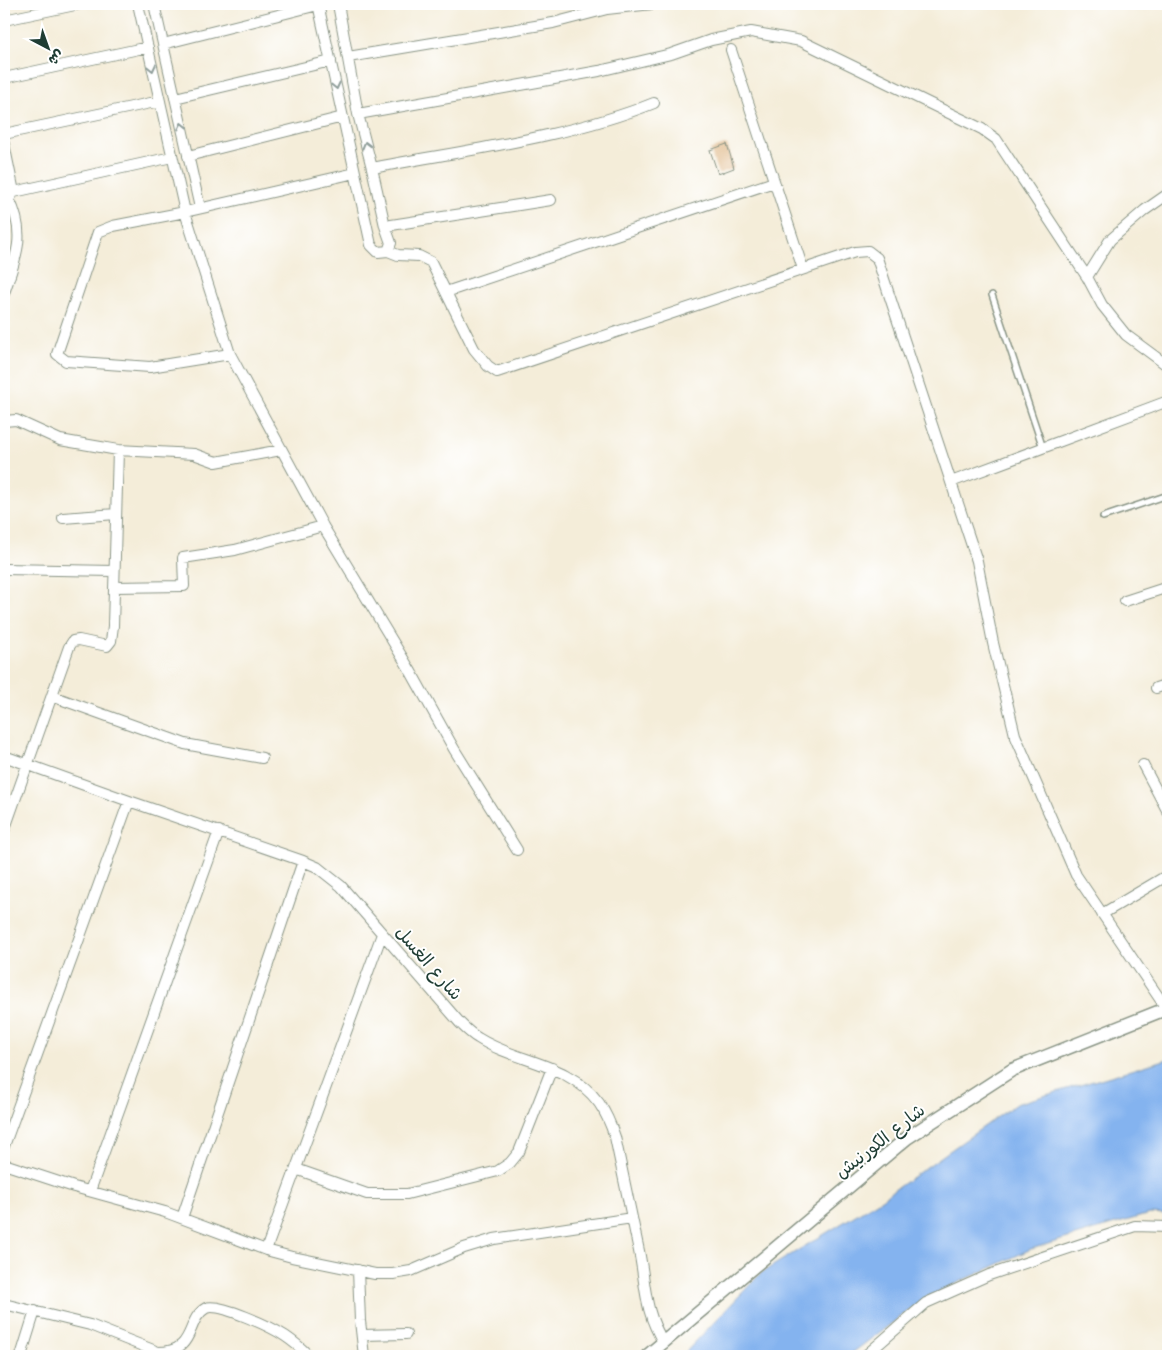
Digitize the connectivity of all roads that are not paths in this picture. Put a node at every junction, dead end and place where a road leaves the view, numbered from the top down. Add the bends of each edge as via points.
1 (80, 4) edge
2 (138, 4) edge
3 (154, 4) edge
4 (318, 4) edge
5 (338, 4) edge
6 (652, 4) edge
7 (4, 20) edge
8 (163, 44) junction
9 (148, 47) junction
10 (731, 50) dead end
11 (348, 57) junction
12 (330, 61) junction
13 (4, 78) edge
14 (175, 98) junction
15 (160, 101) junction
16 (654, 103) dead end
17 (358, 114) junction
18 (343, 117) junction
19 (4, 134) edge
20 (4, 144) edge
21 (188, 156) junction
22 (172, 157) junction
23 (372, 168) junction
24 (356, 173) junction
25 (774, 182) junction
26 (1168, 194) edge
27 (9, 197) edge
28 (551, 200) dead end
29 (200, 208) junction
30 (185, 212) junction
31 (385, 226) junction
32 (388, 251) junction
33 (803, 269) junction
34 (1087, 277) junction
35 (446, 292) junction
36 (4, 293) edge
37 (992, 295) dead end
38 (230, 354) junction
39 (1168, 366) edge
40 (1168, 401) edge
41 (4, 421) edge
42 (1043, 448) junction
43 (118, 450) junction
44 (281, 450) junction
45 (951, 482) junction
46 (1168, 495) edge
47 (116, 514) junction
48 (1103, 517) dead end
49 (63, 518) dead end
50 (323, 526) junction
51 (4, 569) edge
52 (114, 571) junction
53 (114, 587) junction
54 (1168, 587) edge
55 (1125, 601) dead end
56 (1168, 684) edge
57 (1156, 688) dead end
58 (52, 696) junction
59 (4, 756) edge
60 (262, 758) dead end
61 (28, 765) junction
62 (1143, 765) dead end
63 (129, 801) junction
64 (1168, 812) edge
65 (4, 831) edge
66 (219, 831) junction
67 (517, 850) dead end
68 (303, 861) junction
69 (1168, 874) edge
70 (1102, 914) junction
71 (382, 934) junction
72 (1167, 1008) edge
73 (552, 1068) junction
74 (4, 1146) edge
75 (4, 1164) edge
76 (296, 1169) junction
77 (90, 1191) junction
78 (182, 1218) junction
79 (632, 1218) junction
80 (1168, 1227) edge
81 (266, 1250) junction
82 (358, 1270) junction
83 (4, 1304) edge
84 (35, 1311) junction
85 (406, 1334) dead end
86 (362, 1336) junction
87 (664, 1343) junction
88 (143, 1352) edge
89 (21, 1356) edge
90 (309, 1356) edge
91 (364, 1356) edge
92 (647, 1356) edge
93 (865, 1356) edge

1 - 7 street
2 - 9 street
3 - 8 street
4 - 8 street
4 - 12 street
5 - 11 street
6 - 11 street via 607,9 553,23
8 - 14 street
9 - 13 street
9 -> 15 street
10 - 25 street
11 - 17 street
12 - 14 street
12 -> 18 street
21 -> 14 street
15 - 19 street
15 - 22 street
16 - 23 street via 621,116 554,134
23 -> 17 street
17 - 34 street via 599,71 751,32 801,41 982,128 996,139
18 - 21 street
18 - 24 street
20 - 27 street
21 - 29 street
22 - 27 street
22 - 30 street
23 - 31 street
24 - 29 street
24 - 32 street via 372,245 378,252
25 - 33 street
25 - 35 street
26 - 34 street via 1110,240
27 - 36 street via 17,214 19,247
28 - 31 street
29 - 30 street
30 - 38 street
30 - 38 street via 98,232 56,354 66,360 150,367
31 - 32 street via 391,243
32 - 35 street via 419,256 431,262
33 - 35 street via 497,372 474,349
33 - 45 street via 855,252 868,251 877,258
34 - 39 street via 1102,305 1126,335
37 - 42 lane
38 - 44 street
40 - 42 street
41 - 43 street via 16,420 60,440
42 - 45 street
43 - 44 street via 194,454 216,462
43 - 47 street
44 - 50 street
45 - 70 street via 977,561 1015,735 1076,875
46 - 48 lane
47 - 49 street
47 - 52 street
50 - 53 street via 235,550 183,558 184,586
50 - 67 street
51 - 52 street
52 - 53 street
53 - 58 street via 111,641 107,646 73,641
54 - 55 street
56 - 57 street
58 - 60 street via 186,744
58 - 61 street
59 - 61 street, شارع الغسل
61 - 63 street, شارع الغسل
61 - 65 street
62 - 64 street
63 - 66 street, شارع الغسل
63 - 74 street
66 - 68 street, شارع الغسل
66 - 77 street
68 - 71 street, شارع الغسل via 317,867 341,886
68 - 78 street
69 - 70 street
70 - 72 street
71 - 73 street, شارع الغسل via 460,1024 490,1044
71 - 76 street
72 - 87 street, شارع الكورنيش via 1012,1070 907,1138
73 - 76 street via 519,1152 498,1171 407,1194 367,1194
73 - 79 street, شارع الغسل via 585,1088 609,1119
75 - 77 street
76 - 81 street
77 - 78 street
78 - 81 street
79 - 82 street via 494,1239 411,1271 376,1274
79 - 87 street, شارع الغسل via 650,1315
80 - 93 street via 1135,1226 989,1275 926,1303
81 - 82 street
82 - 86 street
83 - 84 street
84 - 88 street via 99,1328
84 - 89 street
85 - 86 street
86 - 91 street
87 - 92 street, شارع الكورنيش
88 - 90 street via 176,1349 184,1343 202,1312 219,1307 277,1331

